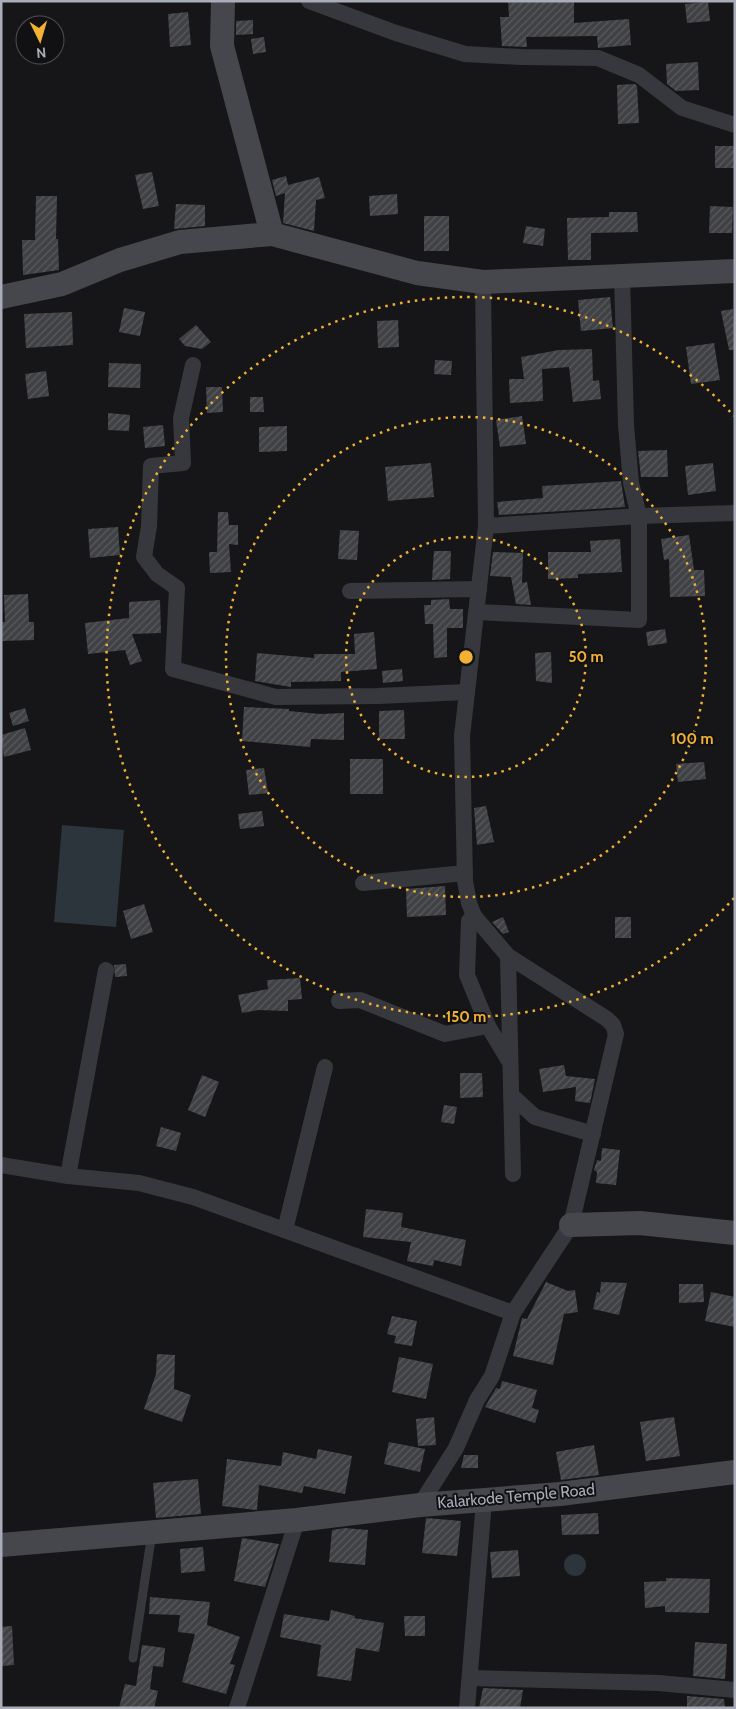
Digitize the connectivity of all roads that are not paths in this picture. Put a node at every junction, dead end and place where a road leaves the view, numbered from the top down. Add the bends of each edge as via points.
1 (223, 1) edge
2 (310, 1) edge
3 (735, 125) edge
4 (272, 234) junction
5 (735, 271) edge
6 (622, 275) junction
7 (483, 282) junction
8 (1, 296) edge
9 (193, 365) dead end
10 (735, 513) edge
11 (639, 516) junction
12 (486, 526) junction
13 (480, 590) junction
14 (350, 591) dead end
15 (477, 612) junction
16 (466, 692) junction
17 (465, 873) junction
18 (363, 884) dead end
19 (474, 916) junction
20 (508, 956) junction
21 (106, 970) dead end
22 (339, 1001) dead end
23 (488, 1026) junction
24 (510, 1063) junction
25 (325, 1067) dead end
26 (511, 1095) junction
27 (593, 1134) junction
28 (1, 1165) edge
29 (513, 1174) dead end
30 (68, 1176) junction
31 (571, 1225) junction
32 (285, 1230) junction
33 (735, 1233) edge
34 (513, 1313) junction
35 (735, 1472) edge
36 (484, 1501) junction
37 (420, 1505) junction
38 (297, 1520) junction
39 (152, 1532) junction
40 (1, 1545) edge
41 (133, 1658) dead end
42 (470, 1678) junction
43 (735, 1690) edge
44 (237, 1708) edge
45 (467, 1708) edge

1 - 4 main road via 222,46
2 - 3 street via 465,54 598,58 639,75 682,108
4 - 7 main road via 417,273
4 - 8 main road via 180,242 120,260 62,284
5 - 6 main road
6 - 7 main road
6 - 11 street via 626,425 631,483
7 - 12 street
9 - 16 street via 181,418 183,463 151,466 149,526 144,557 157,574 177,588 173,669 276,697
10 - 11 street
11 - 12 street
11 - 15 street via 639,620
12 - 13 street
13 - 14 street
13 - 15 street
15 - 16 street
16 - 17 street via 462,736
17 - 18 street
17 - 19 street
19 - 20 street
19 - 23 street via 469,921 467,975
20 - 24 street
20 - 27 street via 612,1025 615,1043
21 - 30 street
22 - 23 street via 360,1000 445,1034
23 - 24 street
24 - 26 street
25 - 32 street
26 - 27 street via 535,1116
26 - 29 street
27 - 31 street
28 - 30 street
30 - 32 street via 139,1183 193,1197
31 - 33 main road via 640,1222
31 - 34 street
32 - 34 street
34 - 37 street via 492,1376 477,1400 456,1448
35 - 36 main road, Kalarkode Temple Road
36 - 37 main road, Kalarkode Temple Road
36 - 42 street
37 - 38 main road, Kalarkode Temple Road
38 - 39 main road, Kalarkode Temple Road
38 - 44 street
39 - 40 main road, Kalarkode Temple Road
39 - 41 lane
42 - 43 street via 659,1683
42 - 45 street

